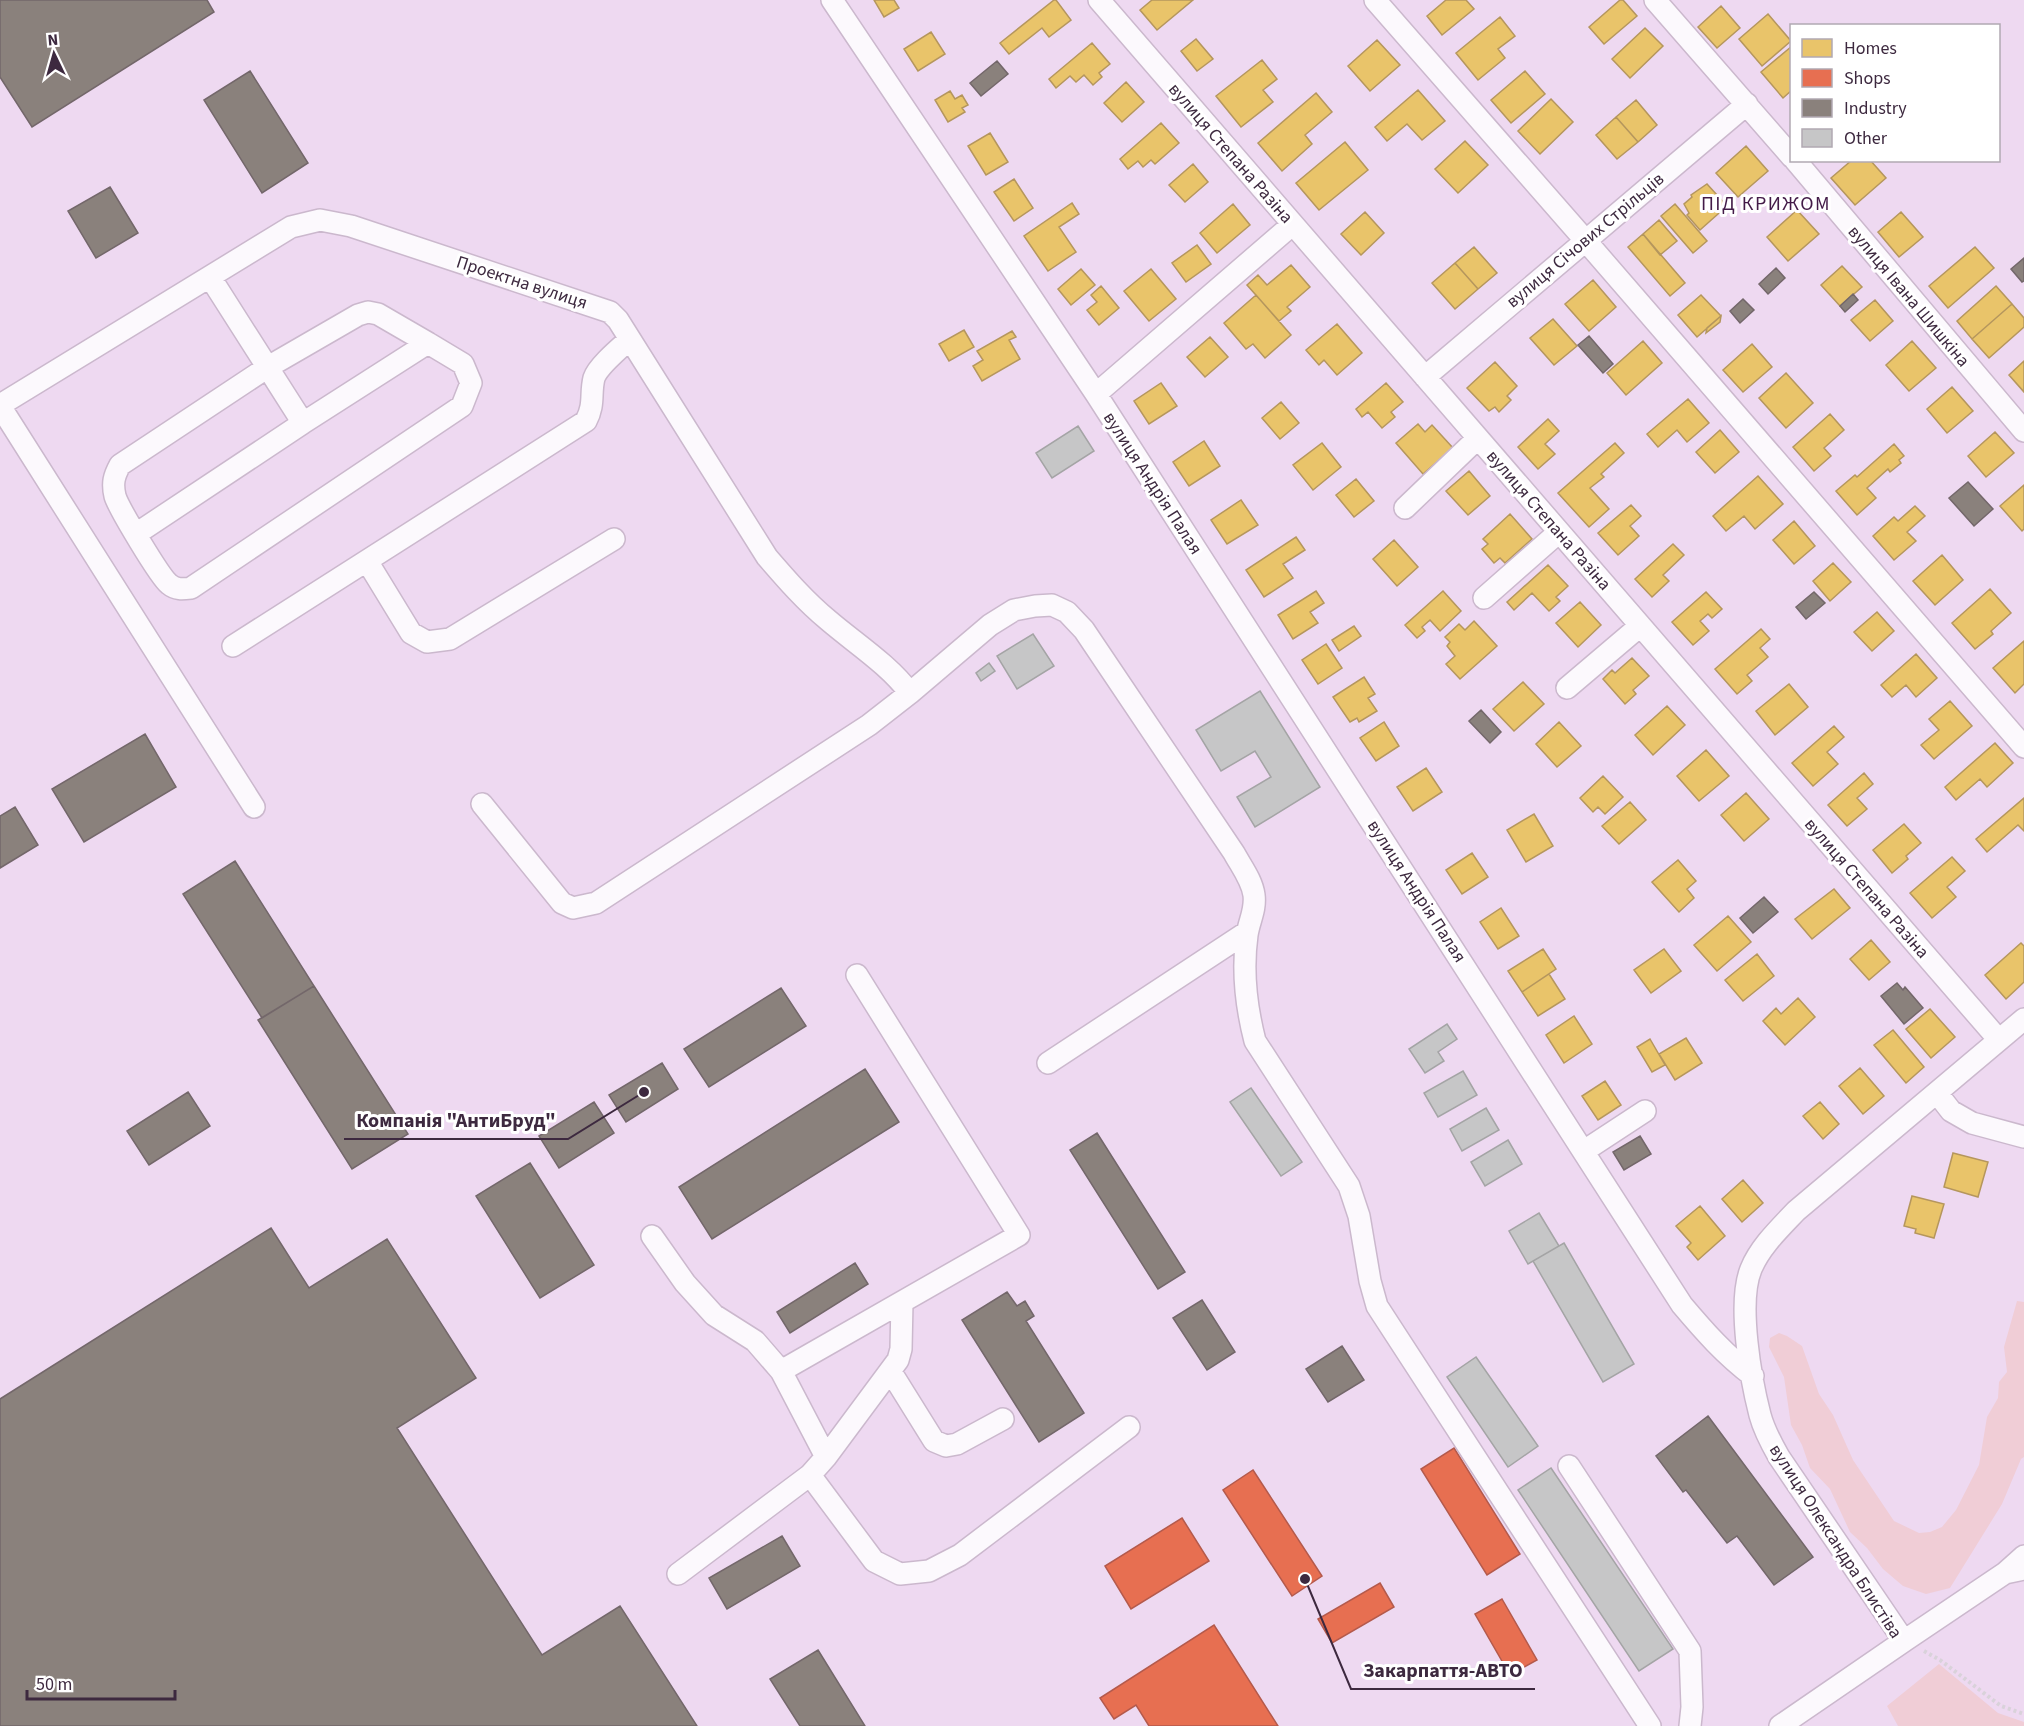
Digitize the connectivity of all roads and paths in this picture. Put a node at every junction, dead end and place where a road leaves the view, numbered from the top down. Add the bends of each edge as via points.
1 (832, 0) edge
2 (1099, 0) edge
3 (1375, 0) edge
4 (1655, 0) edge
5 (1747, 104) junction
6 (1790, 156) edge
7 (1797, 162) edge
8 (1293, 224) junction
9 (1585, 240) junction
10 (210, 277) junction
11 (630, 339) junction
12 (428, 343) junction
13 (268, 368) junction
14 (1425, 377) junction
15 (1096, 394) junction
16 (0, 406) edge
17 (303, 423) junction
18 (2024, 431) edge
19 (1478, 438) junction
20 (1405, 508) dead end
21 (1559, 532) junction
22 (136, 534) junction
23 (615, 540) dead end
24 (367, 561) junction
25 (1484, 598) dead end
26 (1640, 626) junction
27 (233, 646) dead end
28 (1567, 688) dead end
29 (910, 693) junction
30 (2024, 747) edge
31 (482, 804) dead end
32 (254, 807) dead end
33 (1247, 933) junction
34 (857, 975) dead end
35 (2024, 1019) edge
36 (1999, 1040) junction
37 (1048, 1063) dead end
38 (1937, 1093) junction
39 (1645, 1111) dead end
40 (2024, 1137) edge
41 (1584, 1151) junction
42 (652, 1236) dead end
43 (902, 1302) junction
44 (781, 1371) junction
45 (891, 1372) junction
46 (1753, 1376) junction
47 (1003, 1419) dead end
48 (1129, 1427) dead end
49 (826, 1457) junction
50 (1569, 1466) dead end
51 (810, 1475) junction
52 (2024, 1556) edge
53 (2015, 1571) edge
54 (678, 1574) dead end
55 (1904, 1641) junction
56 (2024, 1714) edge
57 (1650, 1726) edge
58 (1690, 1726) edge
59 (1780, 1726) edge

1 - 15 street, вулиця Андрія Палая
2 - 8 street, вулиця Степана Разіна
3 - 9 street
4 - 5 street
5 - 6 street
5 - 9 street, вулиця Січових Стрільців
7 - 18 street, вулиця Івана Шишкіна
8 - 14 street, вулиця Степана Разіна
8 - 15 street, вулиця Андрія Палая
9 - 14 street, вулиця Січових Стрільців
9 - 30 street
10 - 11 street, Проектна вулиця via 291,227 320,220 351,226 601,307 618,320
10 - 13 street
10 - 16 street, Проектна вулиця
11 - 24 street via 594,378 592,410 586,421
11 - 29 street, Проектна вулиця via 767,557 826,619 897,676
12 - 13 street via 368,312
12 - 17 street
12 - 22 street via 463,364 471,383 462,406 191,588 179,590 168,584
13 - 17 street
13 - 22 street via 120,465 113,479 115,498
14 - 19 street, вулиця Степана Разіна
15 - 41 street, вулиця Андрія Палая
16 - 32 street
17 - 22 street
19 - 20 street
19 - 21 street, вулиця Степана Разіна
21 - 25 street
21 - 26 street, вулиця Степана Разіна
23 - 24 street via 450,639 428,642 411,633
24 - 27 street
26 - 28 street
26 - 36 street, вулиця Степана Разіна
29 - 31 street via 869,725 596,903 573,908 562,903
29 - 33 street via 990,625 1014,610 1053,605 1067,612 1107,662 1252,886 1254,909
33 - 37 street
33 - 57 street via 1244,967 1248,1017 1255,1041 1349,1186 1377,1306
34 - 43 street via 1019,1235
35 - 36 street, вулиця Олександра Блистіва
36 - 38 street, вулиця Олександра Блистіва
38 - 40 street via 1951,1111 1972,1123
38 - 46 street, вулиця Олександра Блистіва via 1796,1211 1762,1251 1747,1286 1748,1348
39 - 41 street
41 - 46 street, вулиця Андрія Палая via 1682,1305 1725,1353
42 - 44 street via 685,1283 714,1315 755,1341
43 - 44 street
43 - 45 street via 901,1349
44 - 49 street
45 - 47 street via 933,1441 946,1446 957,1444
45 - 49 street
46 - 55 street, вулиця Олександра Блистіва via 1761,1416 1779,1457
48 - 51 street via 960,1555 929,1571 900,1574 874,1561
49 - 51 street
50 - 58 street via 1690,1651
51 - 54 street
52 - 53 street
53 - 55 street
55 - 56 path via 1940,1660 2001,1706
55 - 59 street, вулиця Олександра Блистіва

